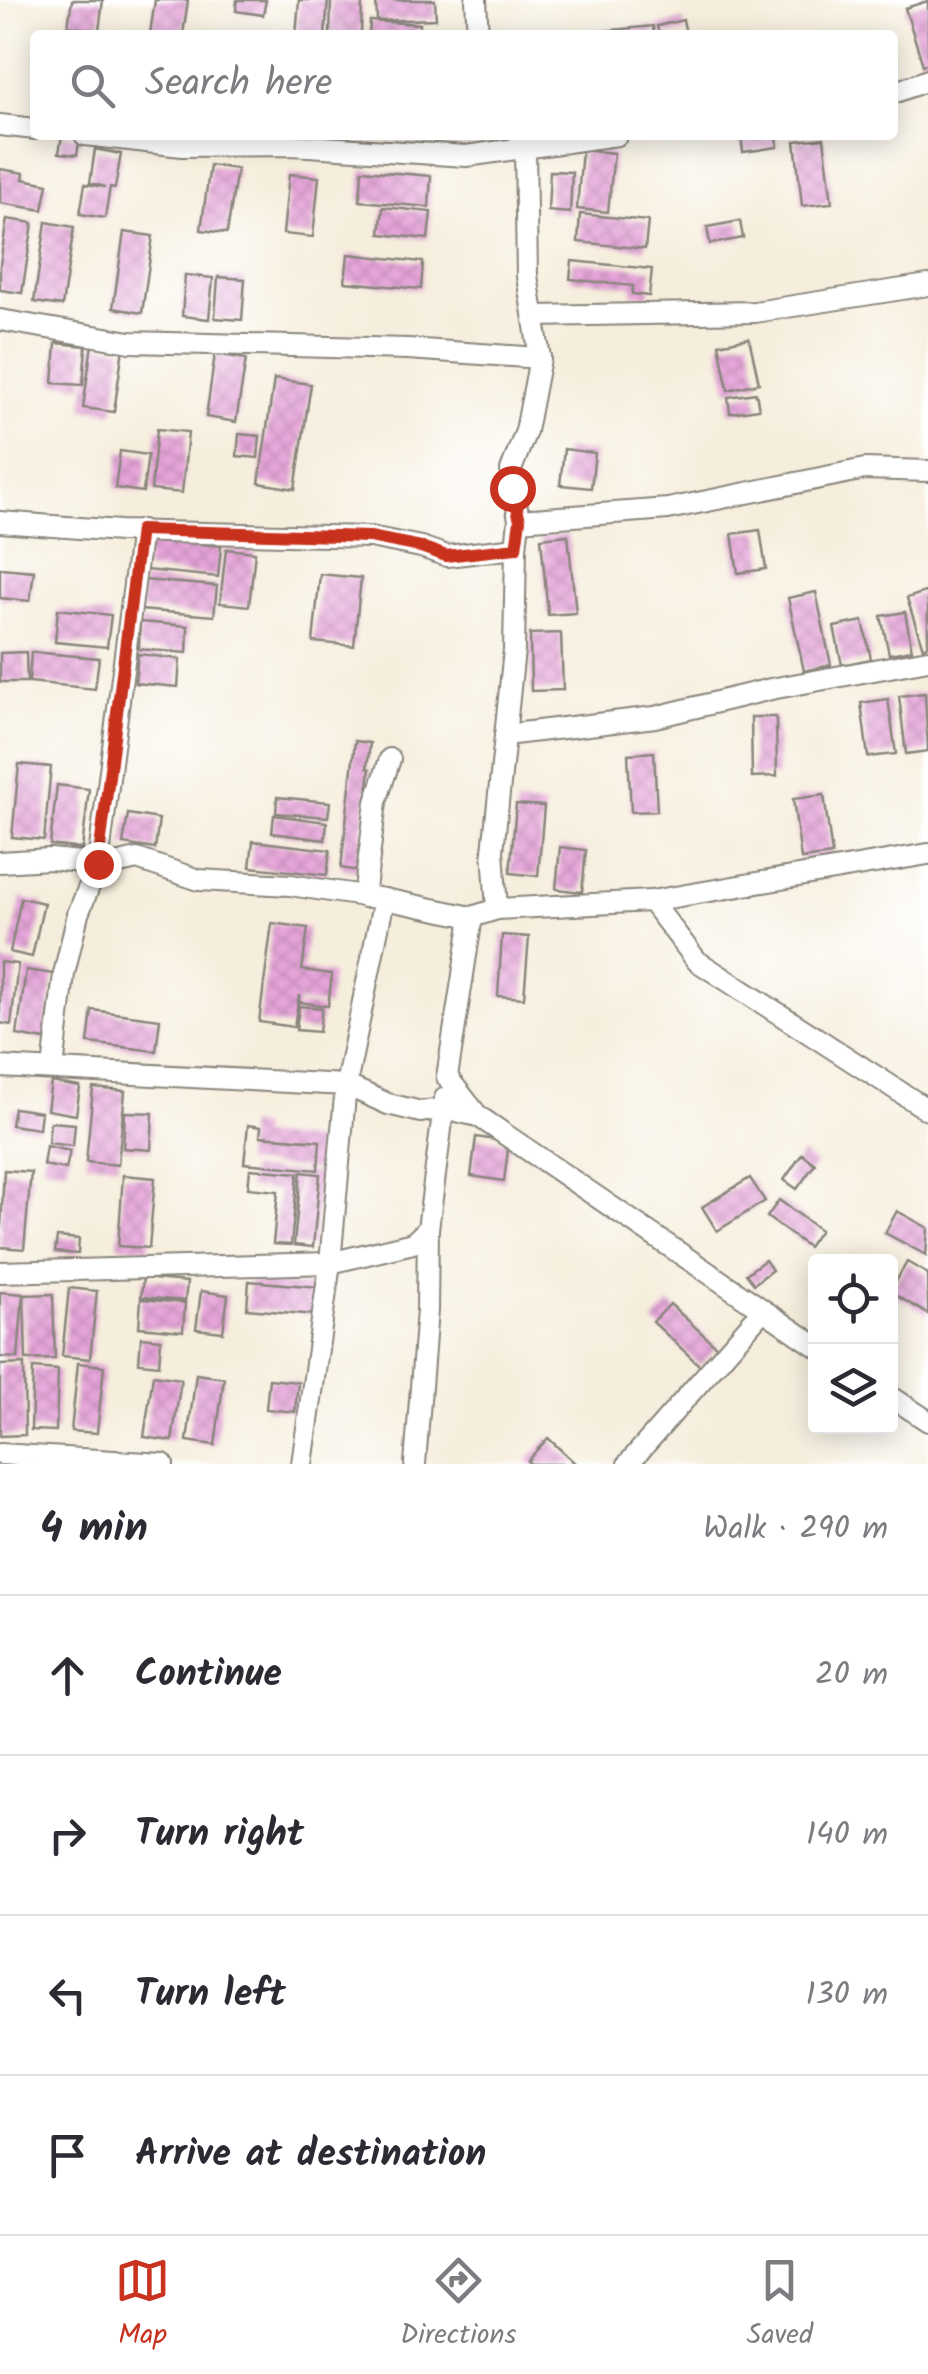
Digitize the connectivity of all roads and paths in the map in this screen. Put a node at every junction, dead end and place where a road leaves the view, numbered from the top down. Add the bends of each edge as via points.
1 (476, 0) edge
2 (478, 30) edge
3 (928, 80) edge
4 (898, 91) edge
5 (0, 125) edge
6 (30, 128) edge
7 (129, 140) edge
8 (522, 140) edge
9 (928, 285) edge
10 (534, 316) junction
11 (0, 320) edge
12 (540, 358) junction
13 (928, 471) edge
14 (520, 520) junction
15 (0, 522) edge
16 (140, 530) junction
17 (516, 548) junction
18 (928, 660) edge
19 (505, 735) junction
20 (390, 759) dead end
21 (928, 854) edge
22 (0, 862) edge
23 (98, 864) junction
24 (374, 898) junction
25 (651, 901) junction
26 (497, 909) junction
27 (472, 917) junction
28 (0, 1067) edge
29 (53, 1069) junction
30 (447, 1076) junction
31 (346, 1085) junction
32 (444, 1108) junction
33 (928, 1110) edge
34 (478, 1116) junction
35 (428, 1229) junction
36 (330, 1263) junction
37 (0, 1272) edge
38 (762, 1310) junction
39 (813, 1344) edge
40 (898, 1401) edge
41 (928, 1421) edge
42 (0, 1454) edge
43 (162, 1464) edge
44 (302, 1464) edge
45 (415, 1464) edge
46 (628, 1464) edge

1 - 2 street
3 - 4 street
5 - 6 street
7 - 8 street via 466,156
8 - 10 street
9 - 10 street via 755,312
10 - 12 street
11 - 12 street via 130,342
12 - 14 street via 511,470
13 - 14 street via 865,469 668,509
14 - 17 street
15 - 16 street
16 - 17 street via 370,537 446,556
16 - 23 street
17 - 19 street
18 - 19 street via 654,717
19 - 26 street via 493,851
20 - 24 street via 376,802
21 - 25 street
22 - 23 street
23 - 24 street via 137,859 200,880
23 - 29 street via 68,959
24 - 27 street
24 - 31 street
25 - 26 street
25 - 33 street via 698,962
26 - 27 street
27 - 30 street
28 - 29 street
29 - 31 street
30 - 32 street
30 - 34 street
31 - 32 street via 421,1112
31 - 36 street
32 - 34 street
32 - 35 street
34 - 38 street
35 - 36 street via 414,1243
35 - 45 street
36 - 37 street
36 - 44 street
38 - 39 street
38 - 46 street
40 - 41 street
42 - 43 street

